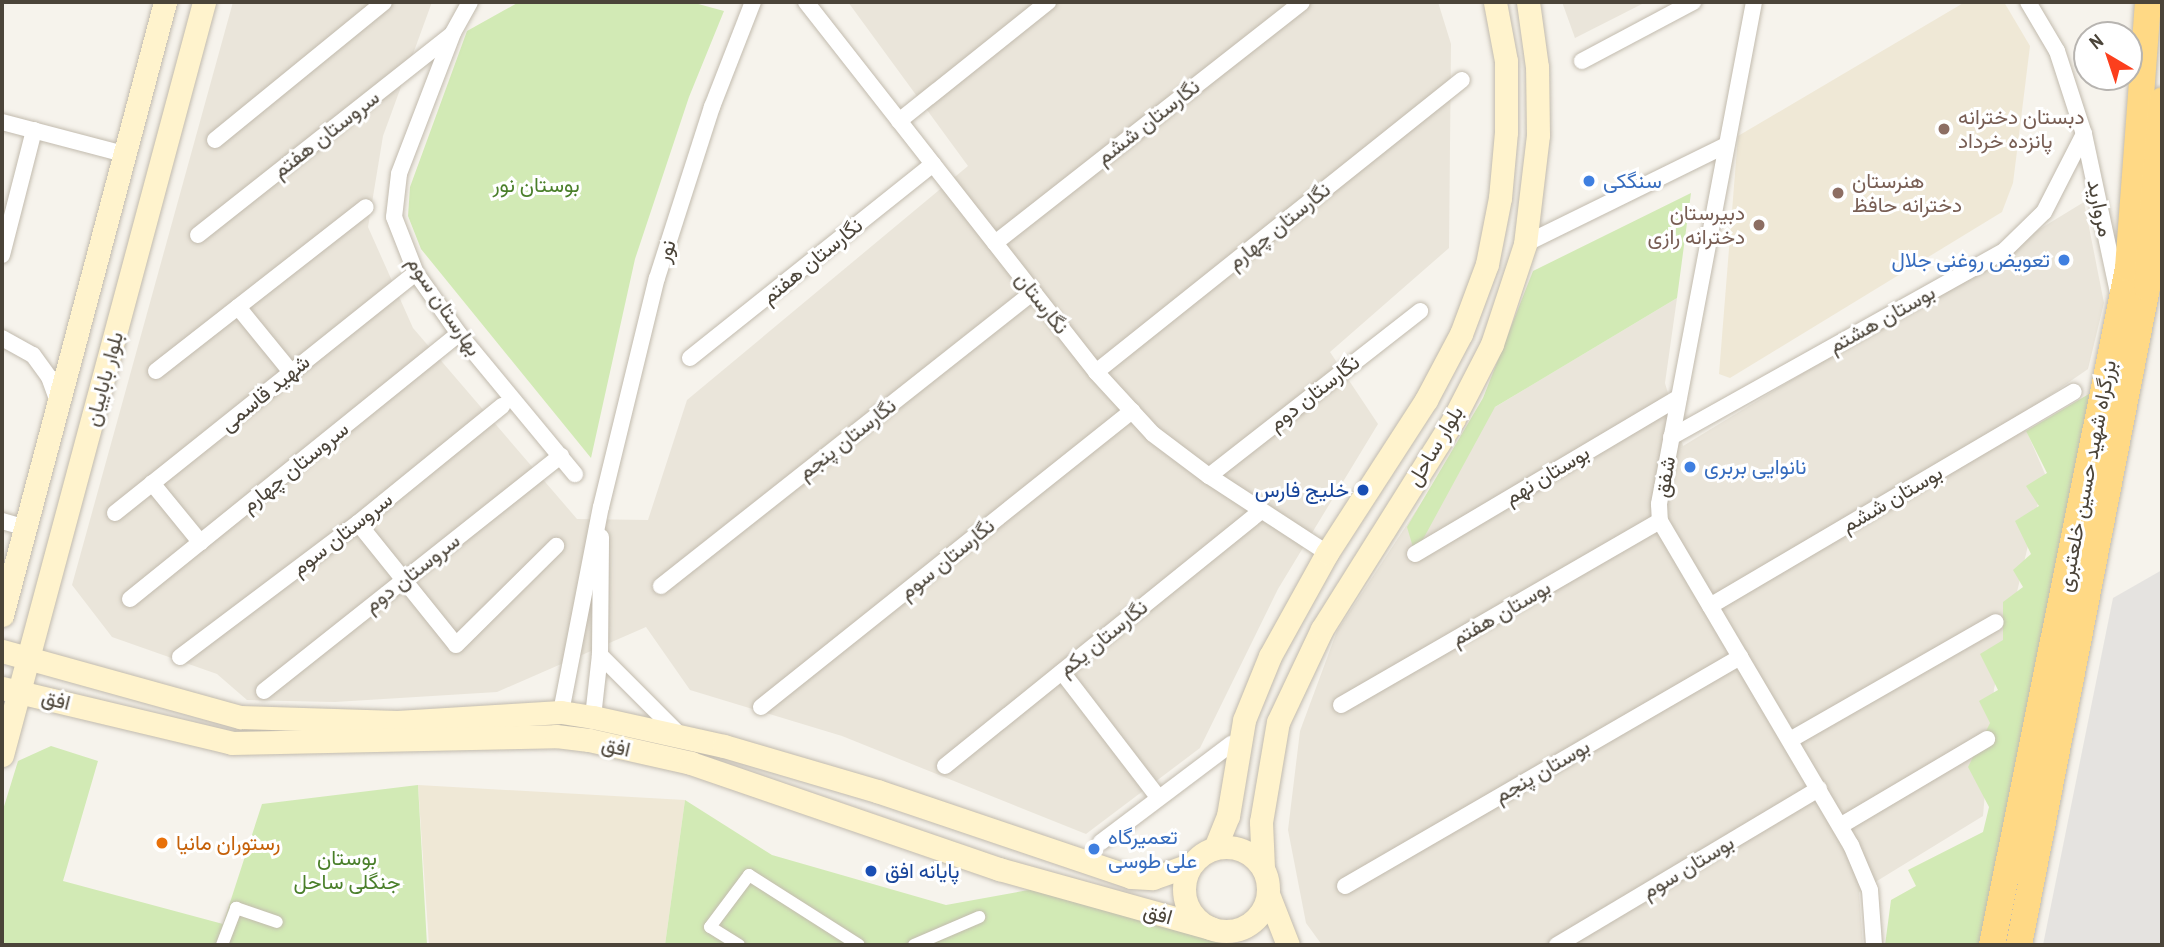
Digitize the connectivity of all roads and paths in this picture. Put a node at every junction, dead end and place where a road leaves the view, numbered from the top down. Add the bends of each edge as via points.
1 (165, 2) edge
2 (204, 2) edge
3 (384, 2) edge
4 (470, 2) edge
5 (753, 2) edge
6 (806, 2) edge
7 (1048, 2) edge
8 (1302, 2) edge
9 (1495, 2) edge
10 (1528, 2) edge
11 (1693, 2) edge
12 (1754, 2) edge
13 (2028, 2) edge
14 (2148, 2) edge
15 (453, 33) junction
16 (1582, 61) dead end
17 (1462, 80) dead end
18 (2162, 101) edge
19 (899, 121) junction
20 (2, 122) edge
21 (34, 130) junction
22 (2084, 134) junction
23 (215, 140) dead end
24 (1727, 145) junction
25 (124, 154) junction
26 (160, 162) junction
27 (933, 164) junction
28 (366, 207) dead end
29 (198, 235) dead end
30 (995, 243) junction
31 (1525, 244) junction
32 (2, 255) edge
33 (1487, 264) junction
34 (416, 273) junction
35 (1033, 292) junction
36 (2120, 300) junction
37 (238, 307) junction
38 (1420, 311) dead end
39 (459, 334) junction
40 (2, 338) edge
41 (690, 358) dead end
42 (156, 371) dead end
43 (291, 372) junction
44 (1096, 372) junction
45 (2074, 392) dead end
46 (1679, 397) junction
47 (59, 406) junction
48 (502, 406) dead end
49 (1132, 411) junction
50 (1671, 438) junction
51 (561, 456) junction
52 (575, 474) dead end
53 (1209, 476) junction
54 (152, 483) junction
55 (601, 507) junction
56 (1261, 511) junction
57 (115, 513) dead end
58 (2, 521) edge
59 (1660, 521) junction
60 (358, 523) junction
61 (27, 528) junction
62 (201, 543) junction
63 (556, 546) dead end
64 (1327, 553) junction
65 (1415, 554) dead end
66 (402, 580) junction
67 (661, 586) dead end
68 (130, 599) dead end
69 (1710, 606) junction
70 (2, 615) edge
71 (1996, 622) dead end
72 (2, 651) edge
73 (600, 655) junction
74 (32, 656) junction
75 (1740, 656) junction
76 (180, 657) dead end
77 (1062, 672) junction
78 (12, 690) edge
79 (264, 691) dead end
80 (1342, 705) dead end
81 (761, 707) dead end
82 (561, 712) junction
83 (593, 718) junction
84 (680, 735) junction
85 (556, 736) junction
86 (1987, 739) dead end
87 (589, 740) junction
88 (1790, 740) junction
89 (1231, 744) dead end
90 (2, 755) edge
91 (945, 766) dead end
92 (1819, 789) junction
93 (1158, 797) junction
94 (1840, 826) junction
95 (1101, 842) dead end
96 (1215, 848) junction
97 (1192, 864) junction
98 (1262, 868) junction
99 (1345, 886) dead end
100 (1268, 894) junction
101 (979, 917) dead end
102 (277, 922) dead end
103 (1217, 930) junction
104 (725, 941) edge
105 (1872, 944) edge
106 (223, 945) edge
107 (740, 945) edge
108 (859, 945) edge
109 (914, 945) edge
110 (1245, 945) edge
111 (1288, 945) edge
112 (1557, 945) edge
113 (1992, 945) edge
114 (2018, 945) edge

1 - 25 main road, بلوار باباییان
2 - 26 main road, بلوار باباییان
3 - 23 street
4 - 15 street
5 - 55 street, نور via 712,107 657,278
6 - 19 street, نگارستان
7 - 19 street
8 - 30 street, نگارستان ششم
9 - 33 main road, بلوار ساحل via 1506,61 1506,132
10 - 31 main road, بلوار ساحل via 1538,67 1538,135
11 - 16 street
12 - 24 street, شفق
13 - 22 street, مروارید via 2057,51
14 - 36 highway, بزرگراه شهید حسین خلعتبری via 2128,268
15 - 29 street, سروستان هفتم
15 - 34 street, بهارستان سوم via 394,196 394,217
17 - 44 street, نگارستان چهارم
18 - 114 highway, بزرگراه شهید حسین خلعتبری via 2147,288
19 - 27 street, نگارستان
20 - 21 street
21 - 25 street
21 - 32 street
22 - 36 street, مروارید
22 - 50 street, بوستان هشتم via 2043,212 2005,250
24 - 31 street
24 - 46 street, شفق
25 - 26 main road
25 - 47 main road, بلوار باباییان
26 - 74 main road, بلوار باباییان
27 - 30 street, نگارستان
27 - 41 street, نگارستان هفتم
28 - 37 street
30 - 35 street, نگارستان
31 - 33 main road
31 - 98 main road, بلوار ساحل via 1492,344 1453,420 1322,629 1278,722 1261,822
33 - 64 main road, بلوار ساحل via 1461,334 1426,401
34 - 39 street, بهارستان سوم
34 - 43 street, شهید قاسمی
35 - 44 street, نگارستان
35 - 67 street, نگارستان پنجم
36 - 113 highway, بزرگراه شهید حسین خلعتبری
37 - 42 street
37 - 43 street
38 - 53 street, نگارستان دوم
39 - 51 street, بهارستان سوم
39 - 62 street, سروستان چهارم
40 - 47 street via 33,355 49,377
43 - 54 street, شهید قاسمی
44 - 49 street, نگارستان
45 - 69 street, بوستان ششم
46 - 50 street, شفق
46 - 65 street, بوستان نهم
47 - 61 main road, بلوار باباییان
48 - 60 street, سروستان سوم
49 - 53 street, نگارستان
49 - 81 street, نگارستان سوم
50 - 59 street, شفق
51 - 52 street, بهارستان سوم
51 - 66 street, سروستان دوم
53 - 56 street, نگارستان
54 - 57 street, شهید قاسمی
54 - 62 street
55 - 73 street
55 - 82 street
56 - 64 street, نگارستان
56 - 77 street, نگارستان یکم
58 - 61 street
59 - 69 street, شفق
59 - 80 street, بوستان هفتم
60 - 66 street
60 - 76 street, سروستان سوم
61 - 70 main road, بلوار باباییان
62 - 68 street, سروستان چهارم
63 - 66 street via 456,645
64 - 96 main road, بلوار ساحل via 1270,656 1244,720 1226,826
66 - 79 street, سروستان دوم
69 - 75 street, شفق
71 - 88 street
72 - 74 main road, افق
73 - 83 street
73 - 84 street
74 - 78 main road, بلوار باباییان
74 - 82 main road, افق via 240,717 397,722
75 - 88 street, شفق
75 - 99 street, بوستان پنجم
77 - 91 street, نگارستان یکم
77 - 93 street
78 - 85 main road, افق via 232,743
78 - 90 main road, بلوار باباییان
82 - 83 main road, افق
82 - 85 main road
83 - 84 main road, افق
83 - 87 main road
84 - 97 main road, افق via 877,791 1131,877 1153,878
85 - 87 main road, افق
86 - 94 street
87 - 103 main road, افق via 691,763 999,869
88 - 92 street, شفق
89 - 93 street
92 - 94 street, شفق
92 - 112 street, بوستان سوم
93 - 95 street
94 - 105 street, شفق via 1870,890
96 - 97 main road
96 - 98 main road via 1242,850
97 - 103 main road via 1186,876 1186,902 1200,922
98 - 100 main road
100 - 103 main road via 1257,918 1247,926
100 - 111 main road
101 - 109 street
102 - 106 street via 236,908
103 - 110 main road
104 - 107 street
104 - 108 street via 710,927 749,875

